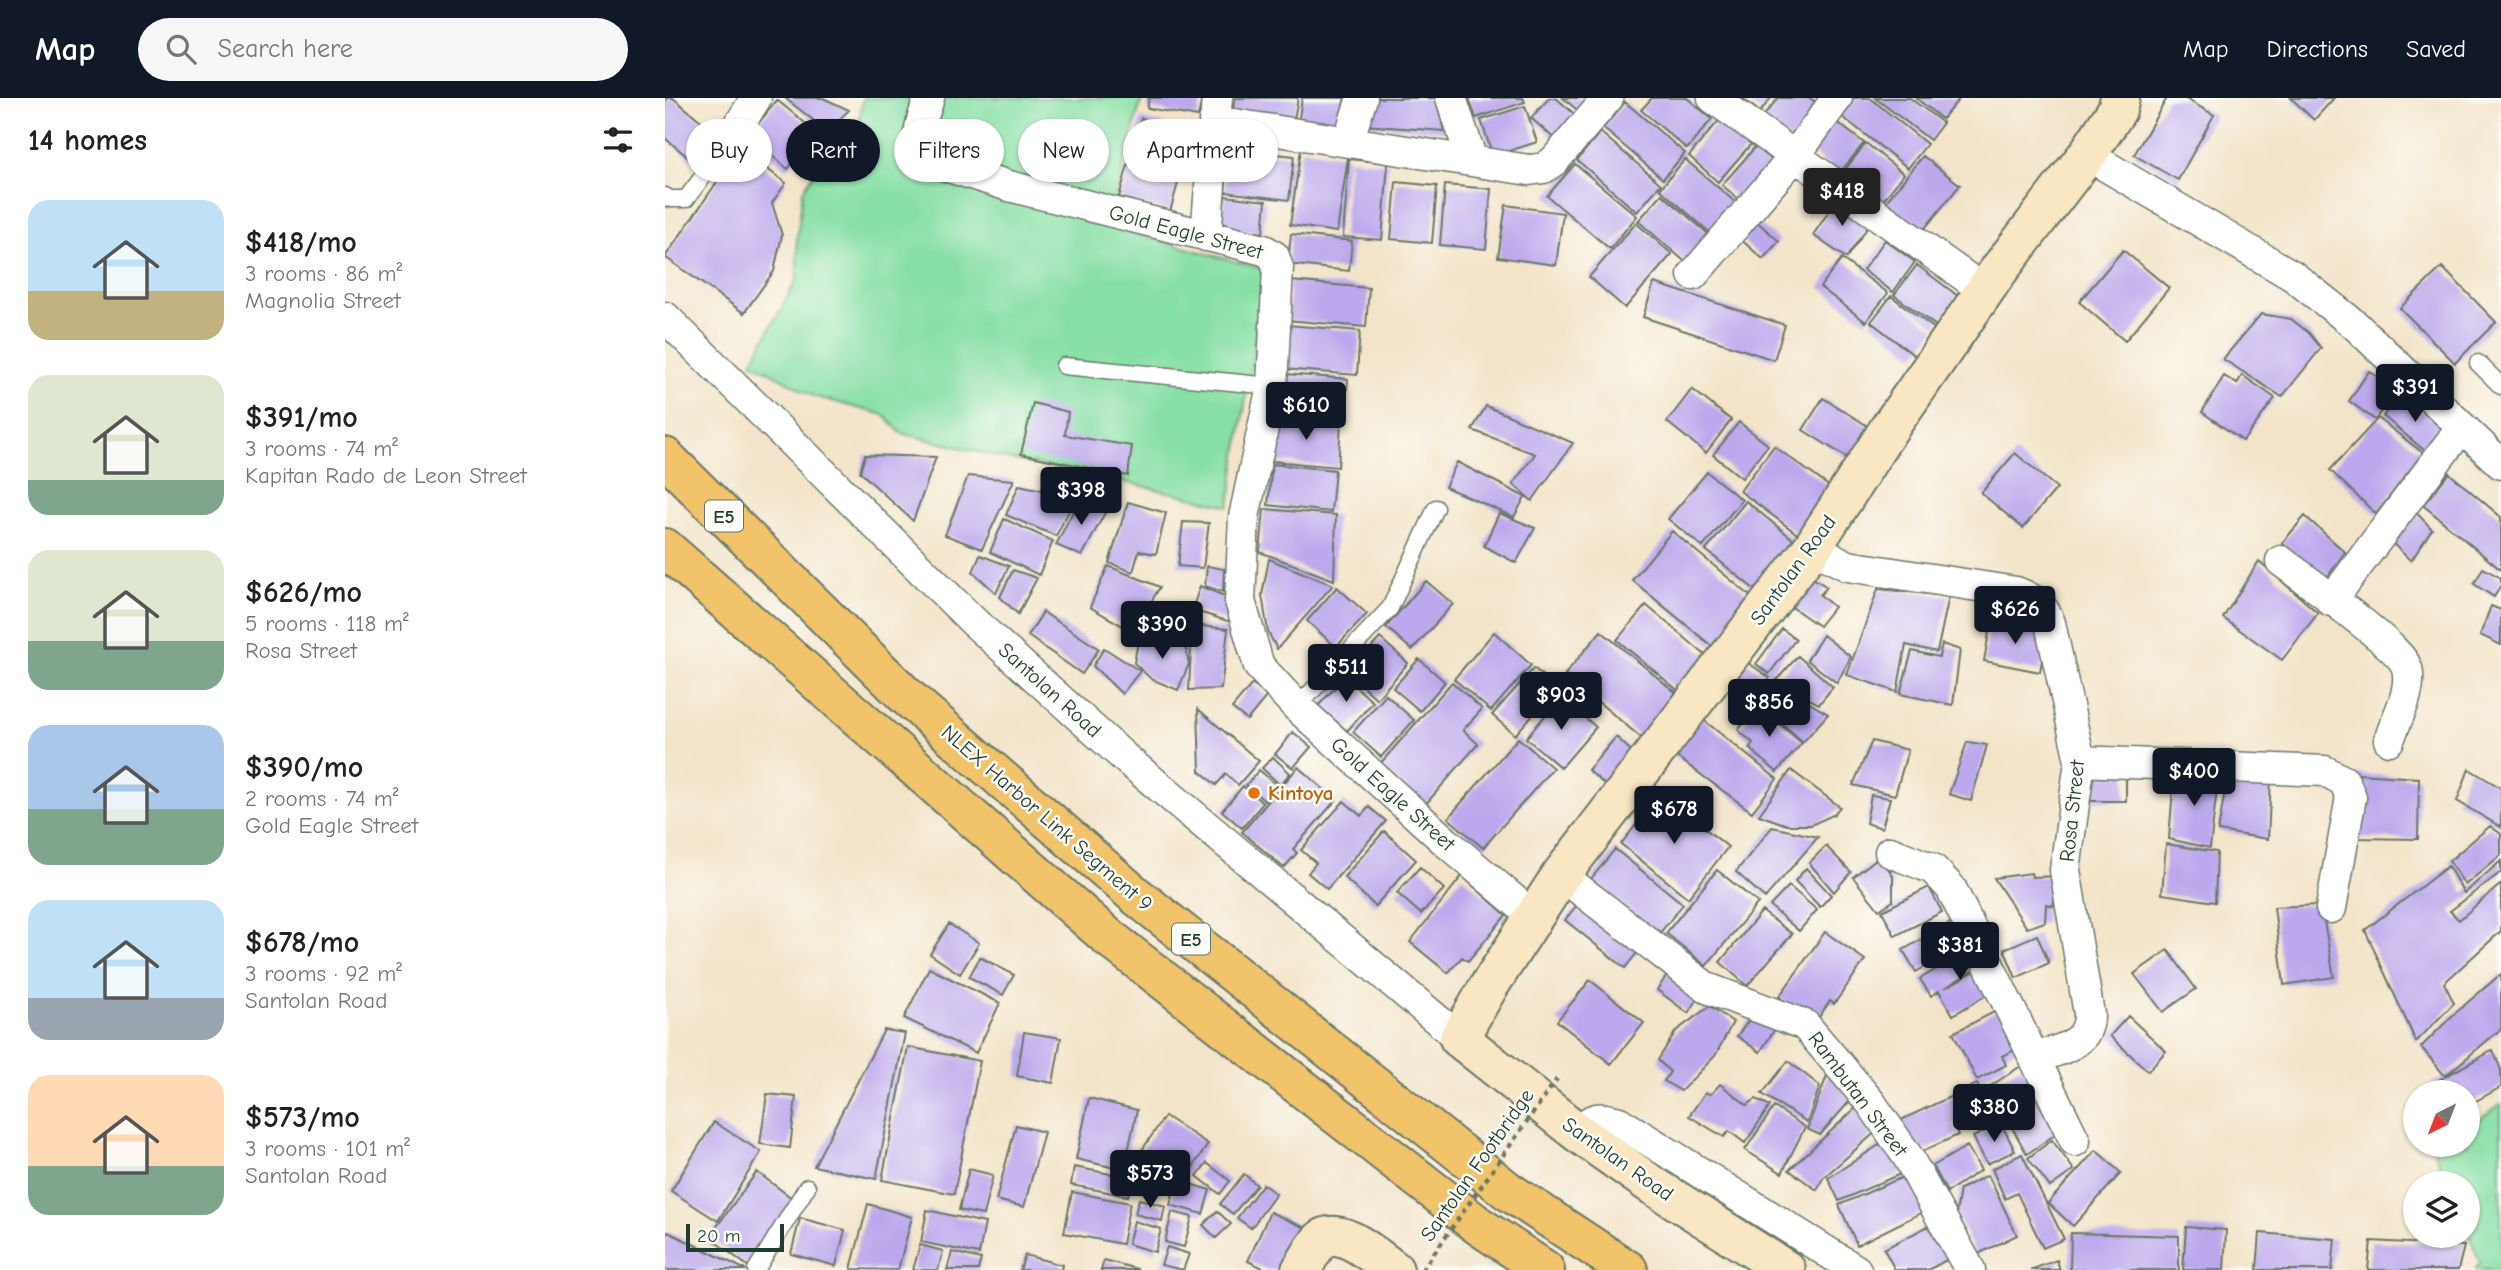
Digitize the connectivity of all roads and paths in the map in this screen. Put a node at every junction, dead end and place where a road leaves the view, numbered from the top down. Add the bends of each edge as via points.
1 (756, 98) edge
2 (929, 98) edge
3 (1362, 98) edge
4 (1451, 98) edge
5 (1608, 98) edge
6 (1713, 98) edge
7 (1837, 98) edge
8 (2120, 98) edge
9 (1215, 110) edge
10 (742, 119) edge
11 (1348, 141) junction
12 (2087, 155) junction
13 (1794, 157) junction
14 (1472, 160) junction
15 (698, 182) edge
16 (665, 196) edge
17 (1206, 236) junction
18 (1693, 275) dead end
19 (1985, 290) junction
20 (665, 317) edge
21 (2478, 363) dead end
22 (1064, 366) dead end
23 (1272, 386) junction
24 (2501, 386) edge
25 (2462, 428) junction
26 (665, 457) edge
27 (2501, 464) edge
28 (1436, 508) dead end
29 (665, 548) edge
30 (1812, 548) junction
31 (2281, 561) dead end
32 (2331, 601) junction
33 (1297, 707) junction
34 (2389, 740) dead end
35 (2080, 761) junction
36 (1890, 852) dead end
37 (1561, 875) junction
38 (2331, 908) dead end
39 (1534, 917) junction
40 (1459, 1038) junction
41 (2035, 1058) junction
42 (1557, 1079) dead end
43 (1577, 1132) junction
44 (2075, 1141) dead end
45 (807, 1186) dead end
46 (756, 1270) edge
47 (1301, 1270) edge
48 (1394, 1270) edge
49 (1423, 1270) edge
50 (1545, 1270) edge
51 (1627, 1270) edge
52 (1786, 1270) edge
53 (1856, 1270) edge
54 (1970, 1270) edge

1 - 10 street
2 - 17 street, Gold Eagle Street via 918,140 930,161
3 - 11 street
4 - 14 street
5 - 14 street via 1544,168 1529,170
6 - 13 street
7 - 13 street
8 - 12 street, Santolan Road
9 - 11 street
9 - 17 street
11 - 14 street
12 - 19 street, Santolan Road
12 - 25 street via 2293,276 2355,324
13 - 18 street
13 - 19 street
15 - 16 lane via 686,199
17 - 23 street, Gold Eagle Street via 1274,256 1278,268
19 - 30 street, Santolan Road
20 - 40 street, Santolan Road via 1004,649 1125,758
21 - 24 lane
22 - 23 lane
23 - 33 street, Gold Eagle Street via 1244,517 1240,601 1259,666
25 - 27 street
25 - 32 street
26 - 51 highway, NLEX Harbor Link Segment 9 / E5 via 906,696 1135,895 1508,1191
28 - 33 lane via 1390,608
29 - 50 highway, E5 via 1108,937 1479,1226
30 - 35 street, Rosa Street via 1848,566 2016,592 2034,599 2050,623
30 - 37 street, Santolan Road
31 - 32 street
32 - 34 street via 2387,644 2407,666 2409,684
33 - 39 street, Gold Eagle Street
35 - 38 street via 2325,771 2344,780 2351,797
35 - 41 street, Rosa Street via 2065,870 2089,1028 2072,1044
36 - 41 street via 1933,869 1951,888
37 - 39 street, Santolan Road
37 - 54 street, Rambutan Street via 1707,988 1805,1025 1871,1103
39 - 40 street, Santolan Road
40 - 43 street, Santolan Road
41 - 44 street
42 - 49 path, Santolan Footbridge, bridge
43 - 52 street, Santolan Road
43 - 53 street via 1592,1119 1619,1122
45 - 46 lane
47 - 48 street via 1319,1241 1332,1235 1348,1238

